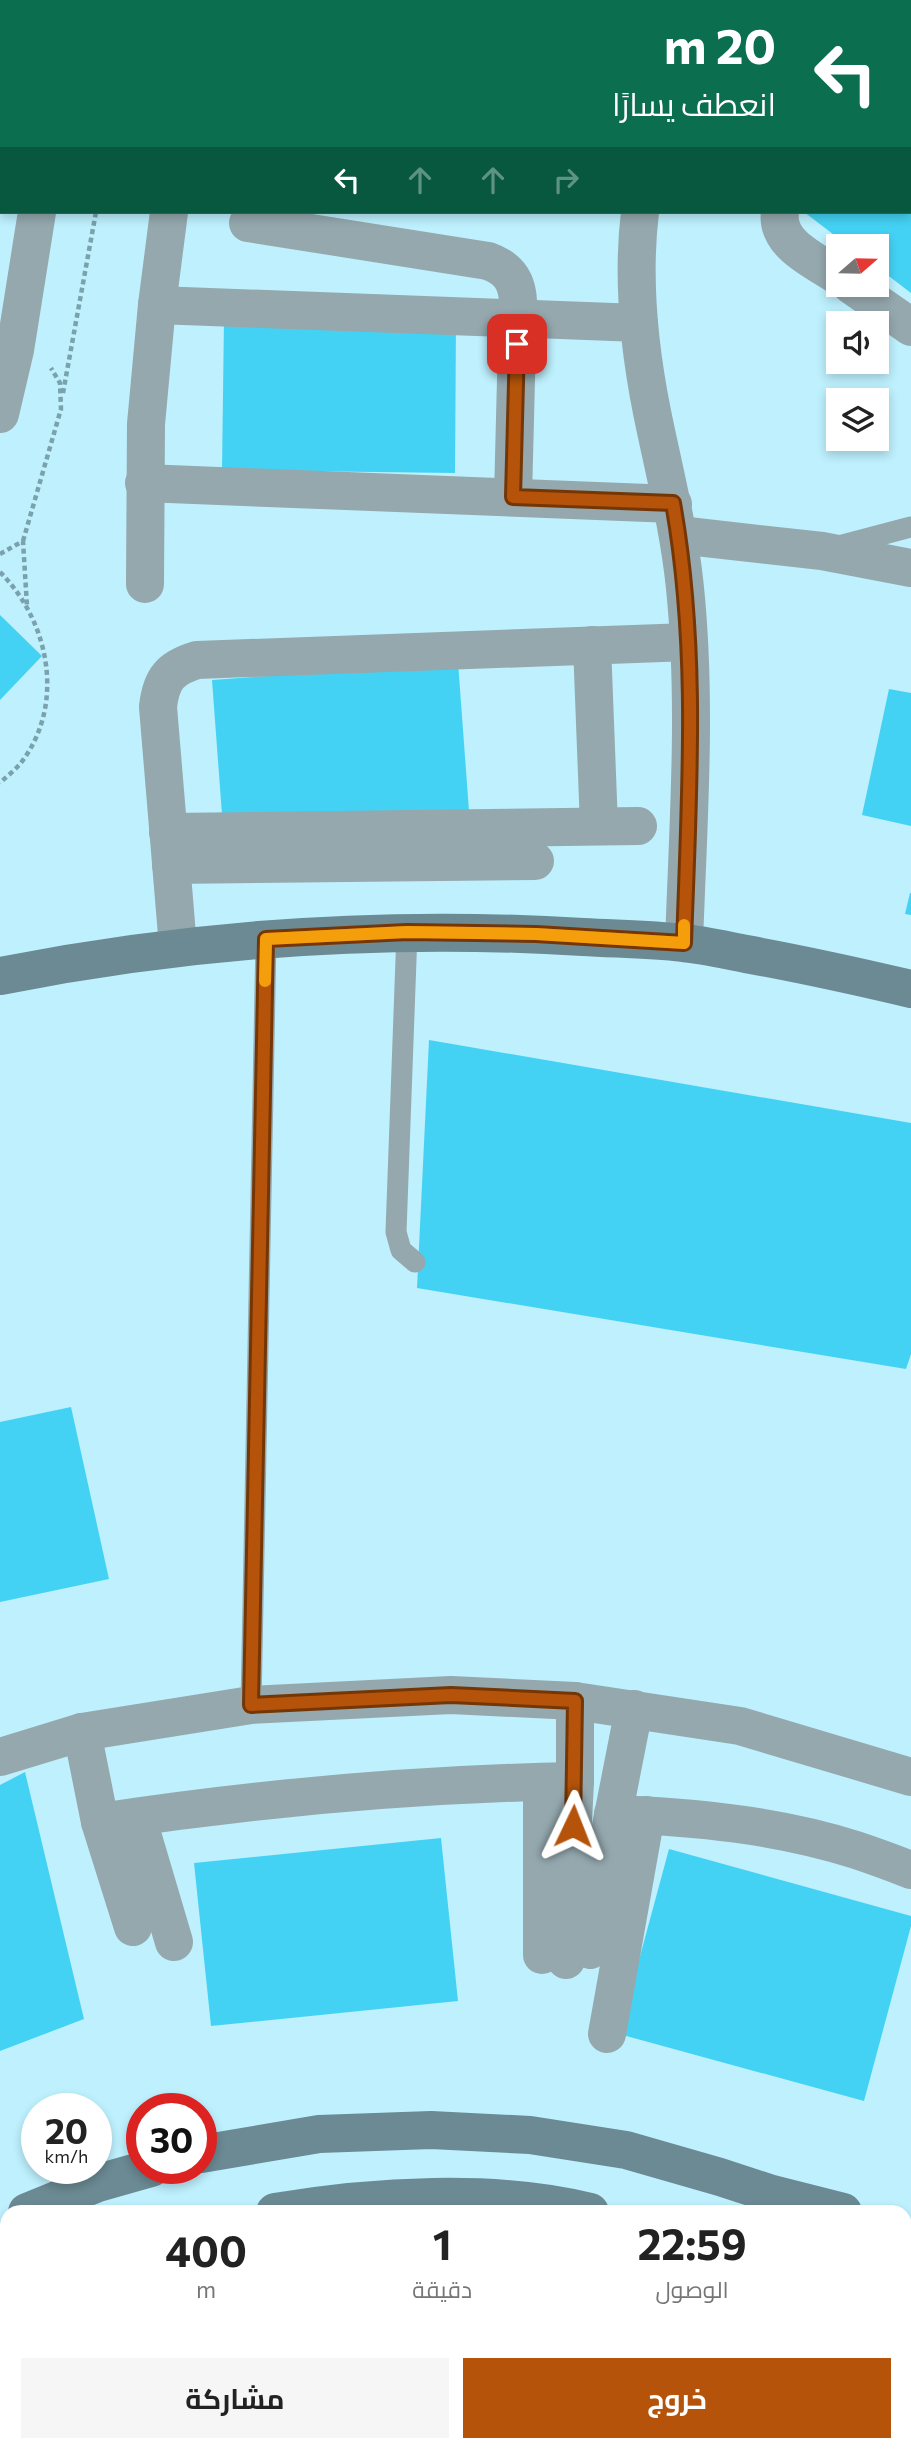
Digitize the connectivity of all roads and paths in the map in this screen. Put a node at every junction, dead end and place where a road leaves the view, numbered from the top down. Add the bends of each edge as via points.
1 (37, 214) edge
2 (96, 214) edge
3 (169, 214) edge
4 (640, 214) edge
5 (780, 214) edge
6 (248, 223) dead end
7 (826, 268) edge
8 (870, 298) edge
9 (156, 305) junction
10 (518, 319) junction
11 (639, 323) junction
12 (911, 327) edge
13 (11, 332) edge
14 (62, 397) junction
15 (0, 414) edge
16 (144, 484) junction
17 (513, 497) junction
18 (676, 519) junction
19 (911, 527) edge
20 (23, 541) junction
21 (822, 551) junction
22 (0, 554) edge
23 (911, 568) edge
24 (0, 572) edge
25 (145, 584) dead end
26 (27, 607) junction
27 (689, 642) junction
28 (592, 645) junction
29 (0, 783) edge
30 (598, 826) junction
31 (638, 826) dead end
32 (170, 848) junction
33 (536, 862) dead end
34 (407, 932) junction
35 (266, 939) junction
36 (684, 943) junction
37 (178, 947) junction
38 (0, 975) edge
39 (911, 989) edge
40 (415, 1262) dead end
41 (575, 1701) junction
42 (251, 1705) junction
43 (634, 1709) junction
44 (82, 1732) junction
45 (0, 1757) edge
46 (911, 1777) edge
47 (558, 1781) junction
48 (629, 1815) junction
49 (119, 1820) junction
50 (911, 1870) edge
51 (133, 1927) dead end
52 (174, 1942) dead end
53 (607, 2034) dead end
54 (217, 2151) edge
55 (126, 2175) edge
56 (44, 2205) edge
57 (318, 2205) edge
58 (541, 2205) edge
59 (815, 2205) edge

1 - 13 street
2 - 14 path
3 - 9 street
4 - 11 street
5 - 7 street via 780,228 787,240
6 - 10 street via 500,265 517,287
8 - 12 street
9 - 10 street
9 - 16 street
10 - 11 street
10 - 17 street
11 - 18 street via 652,412
13 - 14 path via 51,367
13 - 15 street
14 - 20 path
16 - 17 street
16 - 25 street
17 - 18 street
18 - 21 street
18 - 27 street
19 - 21 lane
20 - 22 path
20 - 26 path
21 - 23 street
24 - 26 path
26 - 29 path via 45,655 45,709 20,764
27 - 28 street
27 - 36 street via 691,737
28 - 30 street
28 - 32 street via 181,664 160,690 158,708
30 - 31 street
30 - 32 street
32 - 33 street
32 - 37 street
34 - 35 street
34 - 36 street
34 - 40 lane via 396,1231 401,1250
35 - 37 street
35 - 42 lane
36 - 39 street
37 - 38 street
41 - 42 street via 451,1695
41 - 43 street
41 - 47 street
42 - 44 street
43 - 46 street via 740,1726
43 - 48 street
44 - 45 street
44 - 49 street
47 - 48 street via 566,1955
47 - 49 street via 338,1793
48 - 50 street via 786,1833 855,1849
48 - 53 street
49 - 51 street
49 - 52 street
54 - 59 street via 318,2134 431,2130 530,2135 626,2150
55 - 56 street
57 - 58 street via 421,2198 499,2199

